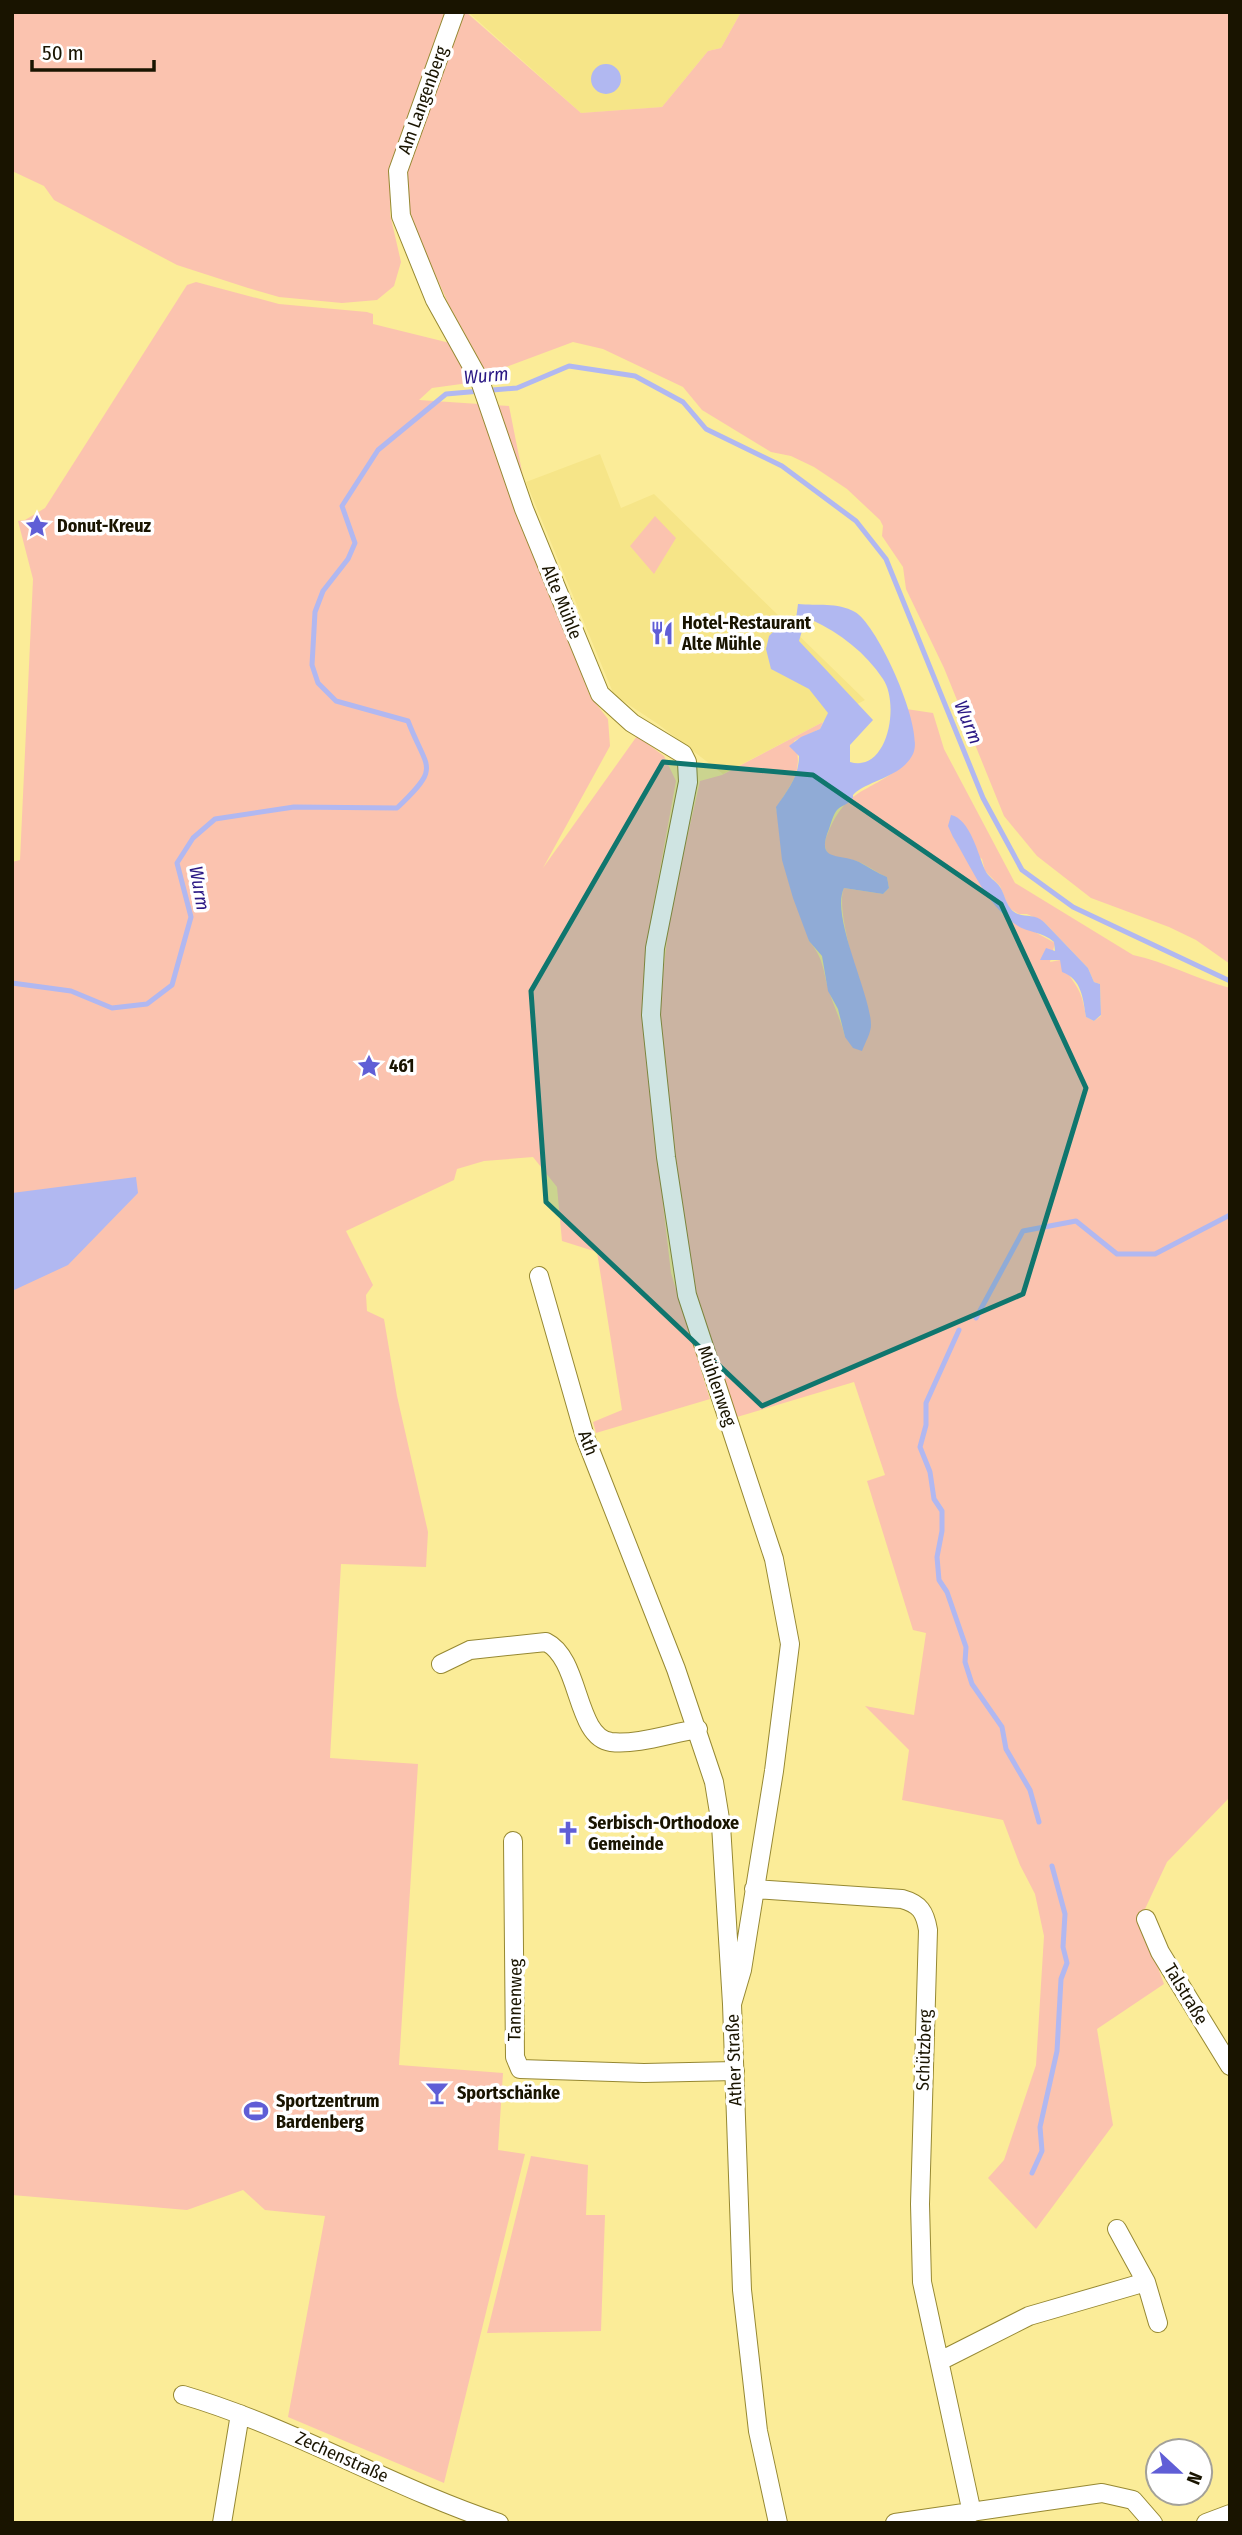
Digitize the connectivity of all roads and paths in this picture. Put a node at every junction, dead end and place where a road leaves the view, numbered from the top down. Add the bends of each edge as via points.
1 (455, 12) edge
2 (488, 404) joint
3 (687, 762) joint
4 (539, 1276) dead end
5 (652, 1606) joint
6 (440, 1664) dead end
7 (698, 1729) junction
8 (513, 1841) dead end
9 (754, 1889) junction
10 (1146, 1919) dead end
11 (732, 2004) junction
12 (1230, 2066) edge
13 (735, 2071) junction
14 (1117, 2229) dead end
15 (1146, 2282) junction
16 (1158, 2323) dead end
17 (940, 2361) junction
18 (183, 2395) dead end
19 (240, 2414) junction
20 (455, 2505) junction
21 (972, 2513) junction
22 (1230, 2514) edge
23 (222, 2523) edge
24 (447, 2523) edge
25 (499, 2523) edge
26 (778, 2523) edge
27 (895, 2523) edge
28 (1153, 2523) edge
29 (1206, 2523) edge

1 - 2 street, Am Langenberg via 398,171 401,216 435,300
2 - 3 street, Alte Mühle via 524,509 600,694 632,723 683,754
3 - 9 street, Mühlenweg via 688,782 655,948 651,1015 687,1295 774,1559 788,1625 787,1670
4 - 5 street, Ath via 585,1437
5 - 7 street, Ather Straße
6 - 7 street via 470,1650 546,1642 562,1653 591,1728 603,1740
7 - 11 street, Ather Straße via 721,1825
8 - 13 street, Tannenweg via 515,2057 520,2069
9 - 11 street, Mühlenweg
9 - 17 street, Schützberg via 902,1899 916,1903 925,1914 920,2251 922,2282
10 - 12 street, Talstraße via 1160,1952
11 - 13 street, Ather Straße
13 - 26 street, Ather Straße via 738,2214 749,2370
14 - 15 street
15 - 16 street
15 - 17 street via 1029,2316
17 - 21 street, Schützberg
18 - 19 street, Zechenstraße
19 - 20 street, Zechenstraße
19 - 23 street
20 - 24 street
20 - 25 street, Zechenstraße
21 - 27 street
21 - 28 street via 1102,2493 1133,2500
22 - 29 street

